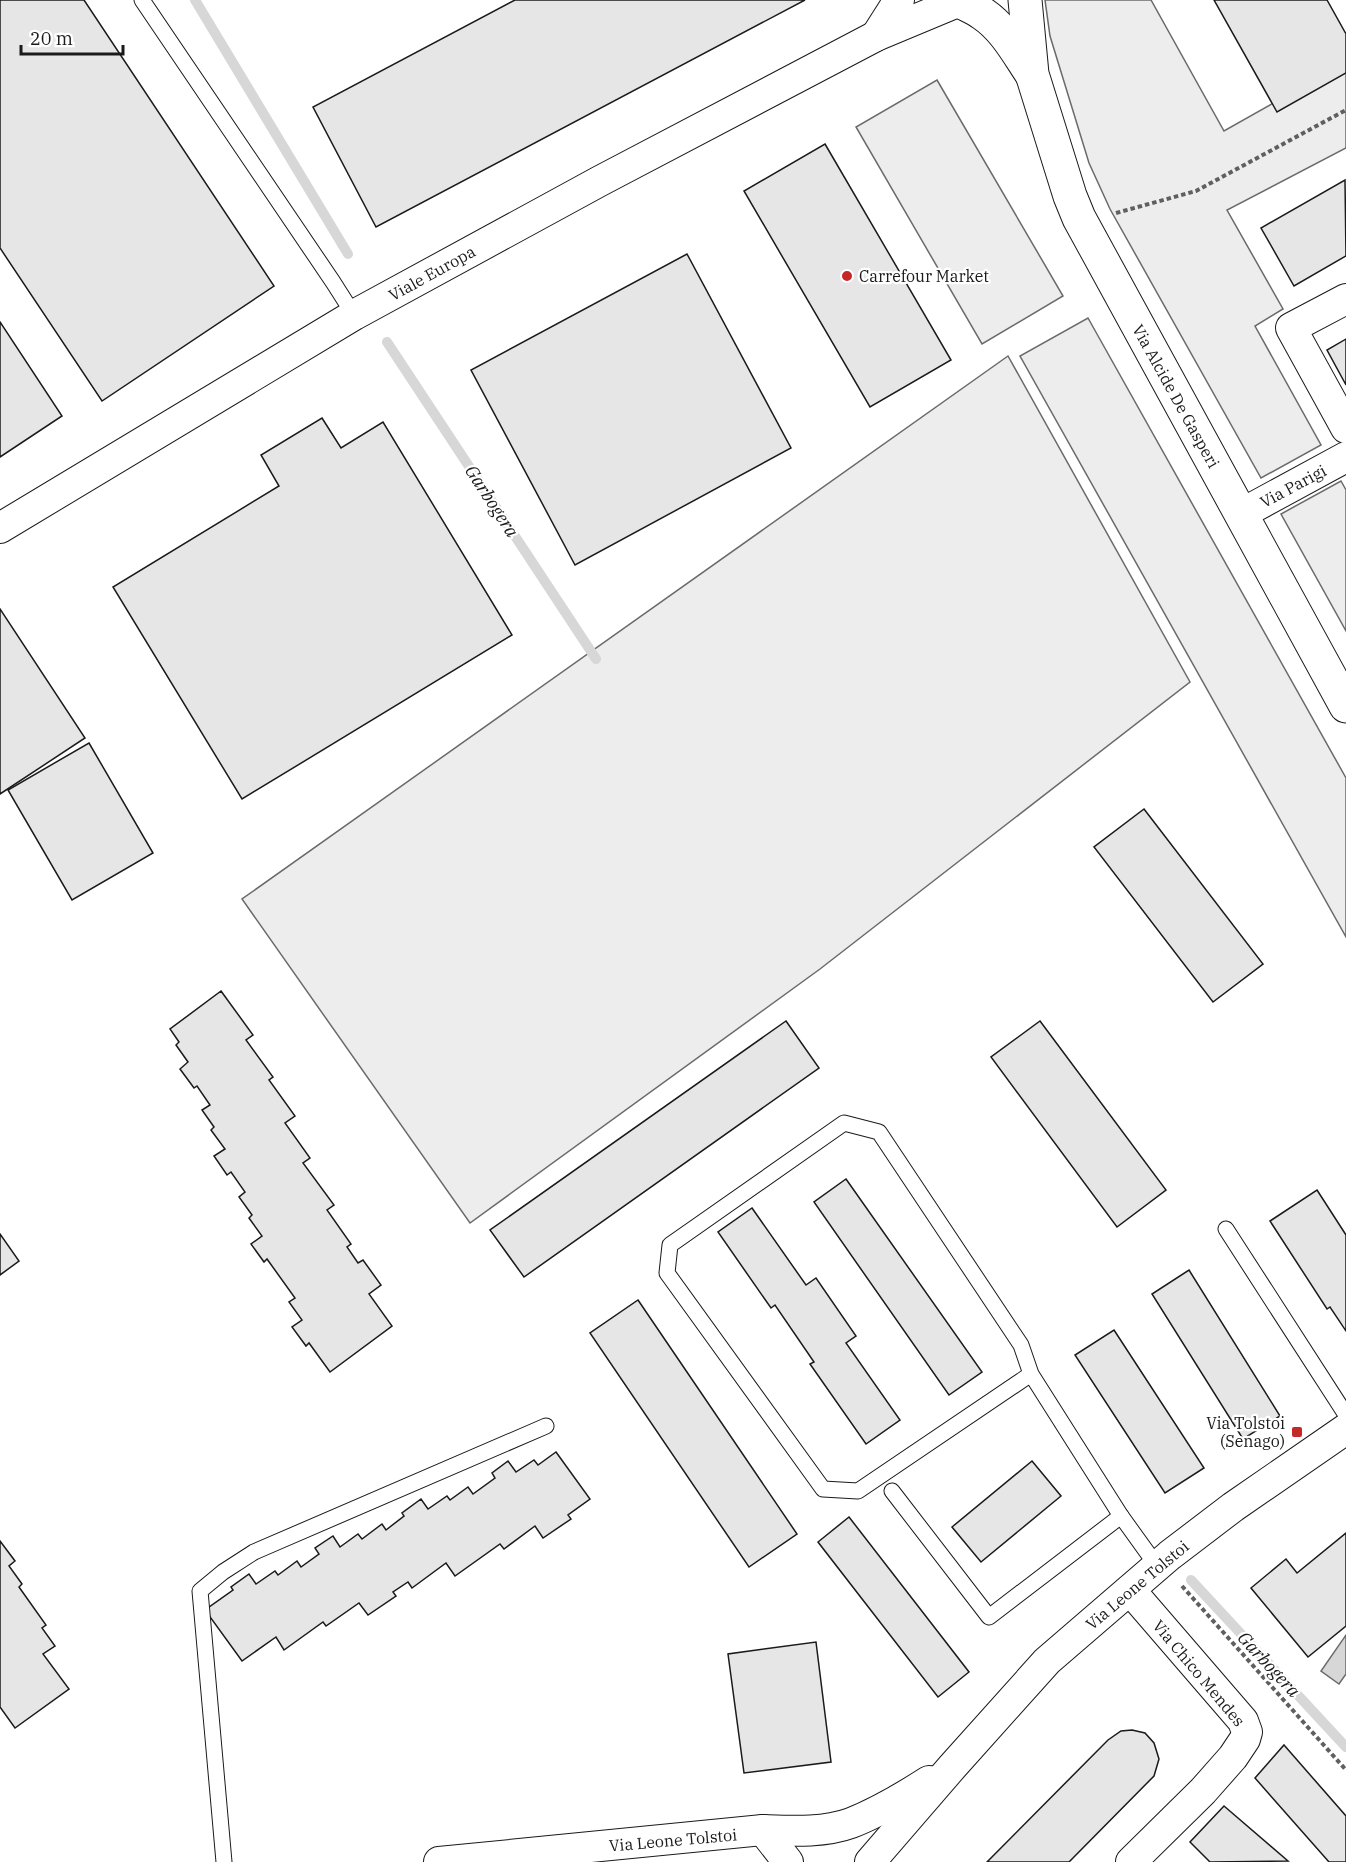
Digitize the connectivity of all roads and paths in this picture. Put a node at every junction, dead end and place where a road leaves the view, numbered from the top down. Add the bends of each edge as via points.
1 (142, 0) edge
2 (899, 0) edge
3 (999, 0) edge
4 (1025, 0) edge
5 (959, 1) edge
6 (876, 36) junction
7 (1032, 74) junction
8 (1346, 110) edge
9 (1079, 219) junction
10 (1346, 299) edge
11 (354, 315) junction
12 (1346, 428) edge
13 (1346, 457) edge
14 (1241, 514) junction
15 (0, 528) edge
16 (1346, 706) edge
17 (1226, 1229) dead end
18 (1031, 1374) junction
19 (1346, 1415) edge
20 (546, 1426) dead end
21 (1346, 1429) edge
22 (892, 1491) dead end
23 (1122, 1516) junction
24 (1163, 1560) junction
25 (1130, 1590) junction
26 (952, 1767) junction
27 (1346, 1770) edge
28 (763, 1830) junction
29 (224, 1862) edge
30 (439, 1862) edge
31 (788, 1862) edge
32 (870, 1862) edge
33 (1131, 1862) edge

1 - 11 lane
2 - 6 street
3 - 5 street
4 - 7 street, Via Alcide De Gasperi
5 - 6 street, Viale Europa
5 - 7 street, Via Alcide De Gasperi via 994,22
6 - 11 street, Viale Europa
7 - 9 street, Via Alcide De Gasperi
8 - 9 path via 1196,191 1122,212
9 - 14 street, Via Alcide De Gasperi
10 - 12 street via 1291,328
11 - 15 street, Viale Europa
13 - 14 street, Via Parigi
14 - 16 street, Via Alcide De Gasperi
17 - 19 lane
18 - 18 lane via 1021,1345 879,1132 844,1123 670,1245 667,1273 823,1489 858,1491
18 - 23 lane
20 - 29 lane via 254,1552 200,1591
21 - 24 street, Via Leone Tolstoi
22 - 23 lane via 989,1617
23 - 24 lane
24 - 25 street, Via Leone Tolstoi
24 - 27 path
25 - 26 street, Via Leone Tolstoi via 1047,1661
25 - 33 street, Via Chico Mendes via 1243,1721 1247,1732 1233,1757 1203,1791
26 - 28 street, Via Leone Tolstoi via 890,1805 849,1824 806,1831
26 - 32 street, Via Leone Tolstoi
28 - 30 street, Via Leone Tolstoi
28 - 31 street

